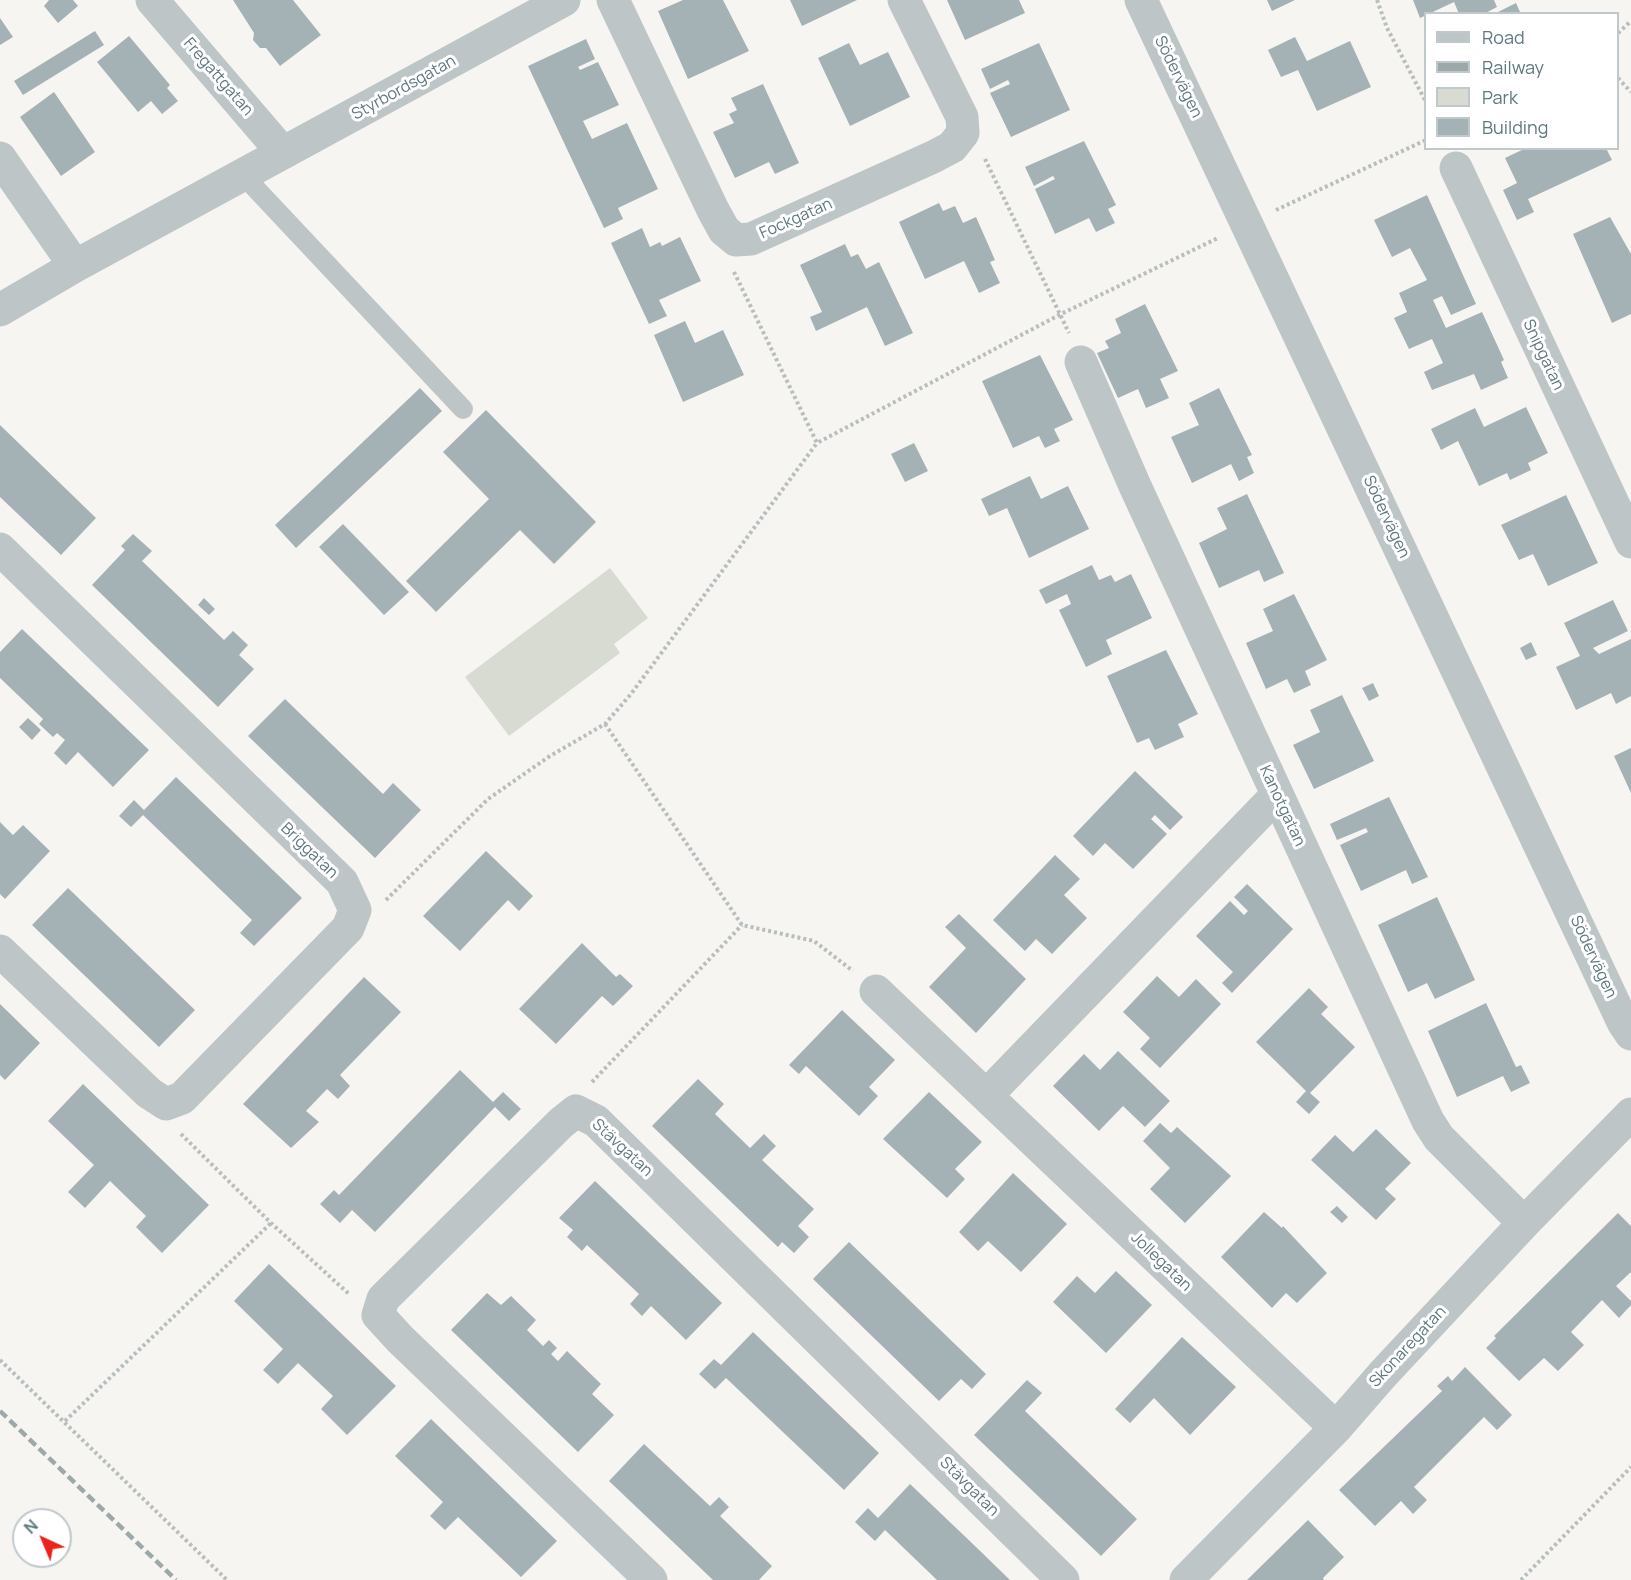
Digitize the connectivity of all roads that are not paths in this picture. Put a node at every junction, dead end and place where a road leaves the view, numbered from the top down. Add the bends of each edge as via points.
1 (152, 0) edge
2 (564, 0) edge
3 (614, 0) edge
4 (904, 0) edge
5 (1141, 0) edge
6 (283, 153) junction
7 (0, 158) edge
8 (1456, 168) dead end
9 (243, 175) junction
10 (75, 266) junction
11 (0, 310) edge
12 (1081, 362) road end
13 (463, 409) dead end
14 (1631, 542) edge
15 (0, 549) edge
16 (1277, 795) junction
17 (0, 951) edge
18 (876, 991) road end
19 (1631, 1034) edge
20 (987, 1095) junction
21 (1631, 1114) edge
22 (1524, 1223) junction
23 (1336, 1428) junction
24 (651, 1580) edge
25 (1063, 1580) edge
26 (1186, 1580) edge

1 - 6 street, Fregattgatan
2 - 6 street, Styrbordsgatan
3 - 4 street, Fockgatan via 724,231 736,240 751,239 933,157 952,147 963,133 962,117
5 - 19 street, Södervägen
6 - 9 street, Styrbordsgatan
7 - 10 street
8 - 14 street, Snipgatan
9 - 10 street, Styrbordsgatan
9 - 13 lane
10 - 11 street, Styrbordsgatan
12 - 16 street, Kanotgatan
15 - 17 street, Briggatan via 342,882 355,910 348,928 182,1098 166,1104
16 - 20 street
16 - 22 street, Kanotgatan via 1428,1121 1439,1138
18 - 20 street, Jollegatan
20 - 23 street, Jollegatan
21 - 22 street, Skonaregatan
22 - 23 street, Skonaregatan
23 - 26 street, Skonaregatan
24 - 25 street, Stävgatan via 399,1340 378,1315 383,1299 576,1111 596,1121

